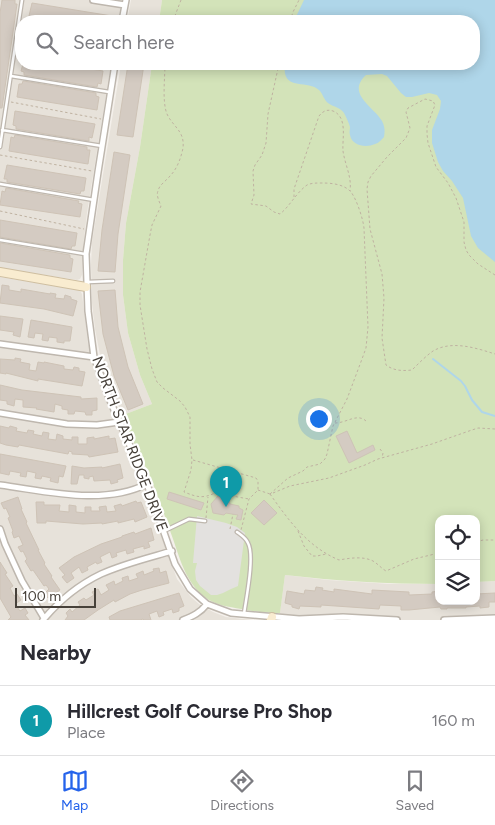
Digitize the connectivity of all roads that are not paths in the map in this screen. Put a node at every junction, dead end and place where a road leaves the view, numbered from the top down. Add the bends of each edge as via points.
1 (22, 0) edge
2 (93, 0) edge
3 (125, 2) edge
4 (20, 15) edge
5 (123, 15) edge
6 (15, 48) edge
7 (114, 70) edge
8 (11, 76) junction
9 (111, 93) junction
10 (2, 130) junction
11 (102, 146) junction
12 (0, 147) edge
13 (0, 184) edge
14 (94, 200) junction
15 (0, 240) edge
16 (86, 254) junction
17 (0, 272) edge
18 (113, 281) dead end
19 (86, 285) junction
20 (0, 344) edge
21 (94, 358) junction
22 (0, 413) edge
23 (119, 422) junction
24 (0, 484) edge
25 (147, 484) junction
26 (205, 521) road end
27 (0, 529) edge
28 (164, 531) junction
29 (239, 533) road end
30 (172, 551) junction
31 (207, 604) junction
32 (244, 614) junction
33 (495, 618) edge
34 (44, 619) edge
35 (272, 619) edge
36 (343, 619) edge
37 (182, 620) edge
38 (397, 620) edge
39 (444, 620) edge

1 - 4 lane
2 - 3 street
3 - 5 street
6 - 8 lane
7 - 9 street, NORTH STAR RIDGE DRIVE
8 - 9 lane
8 - 10 lane
9 - 11 street, NORTH STAR RIDGE DRIVE
10 - 11 lane
10 - 12 lane
11 - 14 street, NORTH STAR RIDGE DRIVE
13 - 14 lane
14 - 16 street, NORTH STAR RIDGE DRIVE
15 - 16 lane
16 - 19 street, NORTH STAR RIDGE DRIVE
17 - 19 street
18 - 19 lane
19 - 21 street, NORTH STAR RIDGE DRIVE
20 - 21 street
21 - 23 street, NORTH STAR RIDGE DRIVE
22 - 23 street via 67,424 97,426
23 - 25 street, NORTH STAR RIDGE DRIVE
24 - 25 street via 96,496 136,490
25 - 28 street, NORTH STAR RIDGE DRIVE
26 - 28 lane via 189,519
27 - 34 street via 22,581
28 - 30 street, NORTH STAR RIDGE DRIVE
29 - 32 lane via 248,542 251,553
30 - 31 street, NORTH STAR RIDGE DRIVE via 175,564 190,589
30 - 34 street via 101,574 82,584
31 - 32 street
31 - 37 street via 197,615
32 - 35 street
33 - 39 street
35 - 36 street
36 - 38 street

